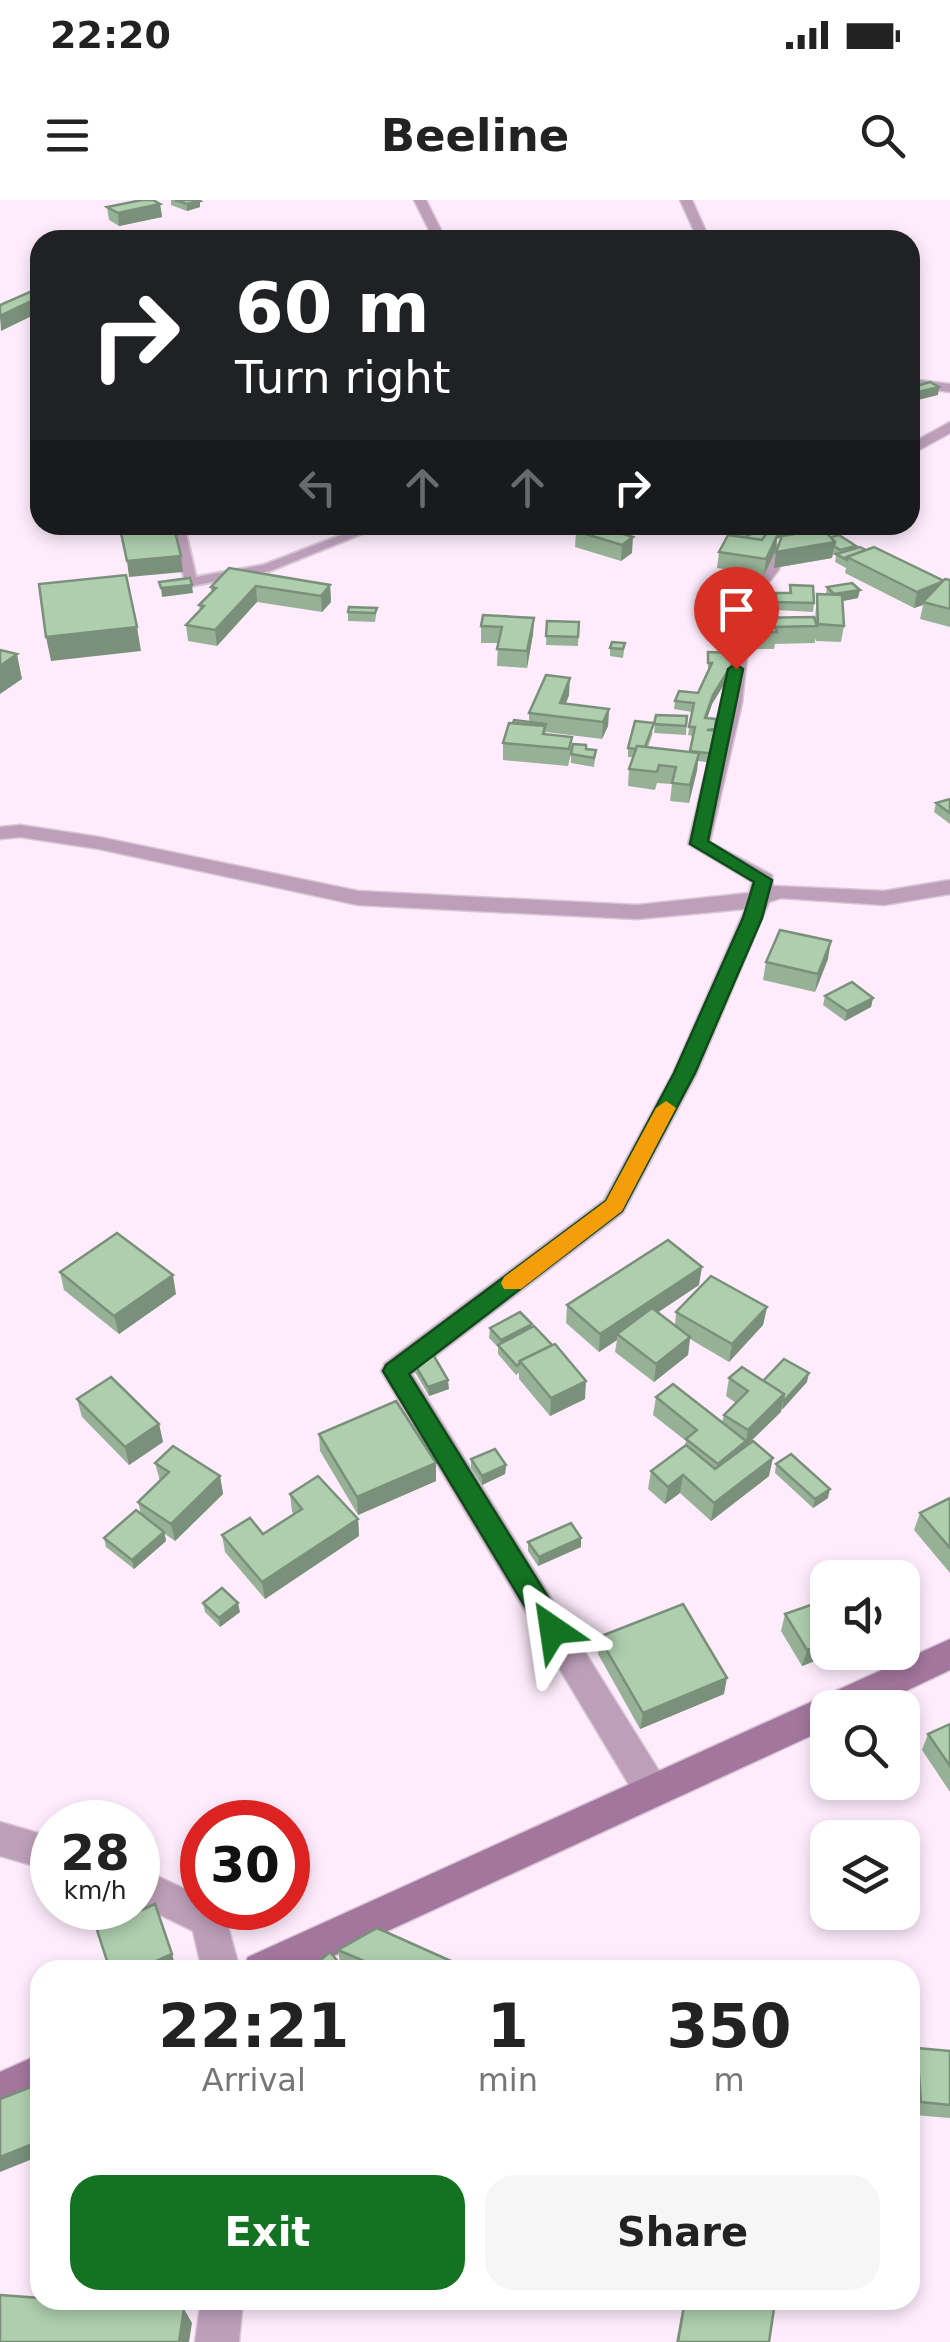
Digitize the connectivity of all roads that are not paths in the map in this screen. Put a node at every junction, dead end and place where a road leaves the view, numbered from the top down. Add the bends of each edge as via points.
1 (420, 200) edge
2 (686, 200) edge
3 (435, 230) edge
4 (700, 230) edge
5 (920, 385) edge
6 (950, 388) edge
7 (950, 426) edge
8 (920, 444) edge
9 (180, 535) edge
10 (352, 535) edge
11 (811, 535) edge
12 (0, 832) edge
13 (950, 887) edge
14 (757, 898) junction
15 (950, 1654) edge
16 (872, 1690) edge
17 (810, 1719) edge
18 (652, 1791) junction
19 (0, 1839) edge
20 (30, 1848) edge
21 (160, 1895) edge
22 (219, 1960) edge
23 (283, 1960) edge
24 (30, 2079) edge
25 (0, 2093) edge
26 (221, 2310) edge
27 (217, 2342) edge

1 - 3 street
2 - 4 street
5 - 6 street
7 - 8 street
9 - 10 lane via 191,582 266,568
11 - 14 street via 779,550 744,600 732,703 699,844 764,880
12 - 14 street via 99,843 358,898 637,912
13 - 14 street via 884,898 780,891
14 - 18 street via 684,1073 614,1206 395,1371
15 - 16 main road
17 - 18 main road
18 - 23 main road
19 - 20 street
21 - 22 street via 209,1919
24 - 25 main road
26 - 27 street

